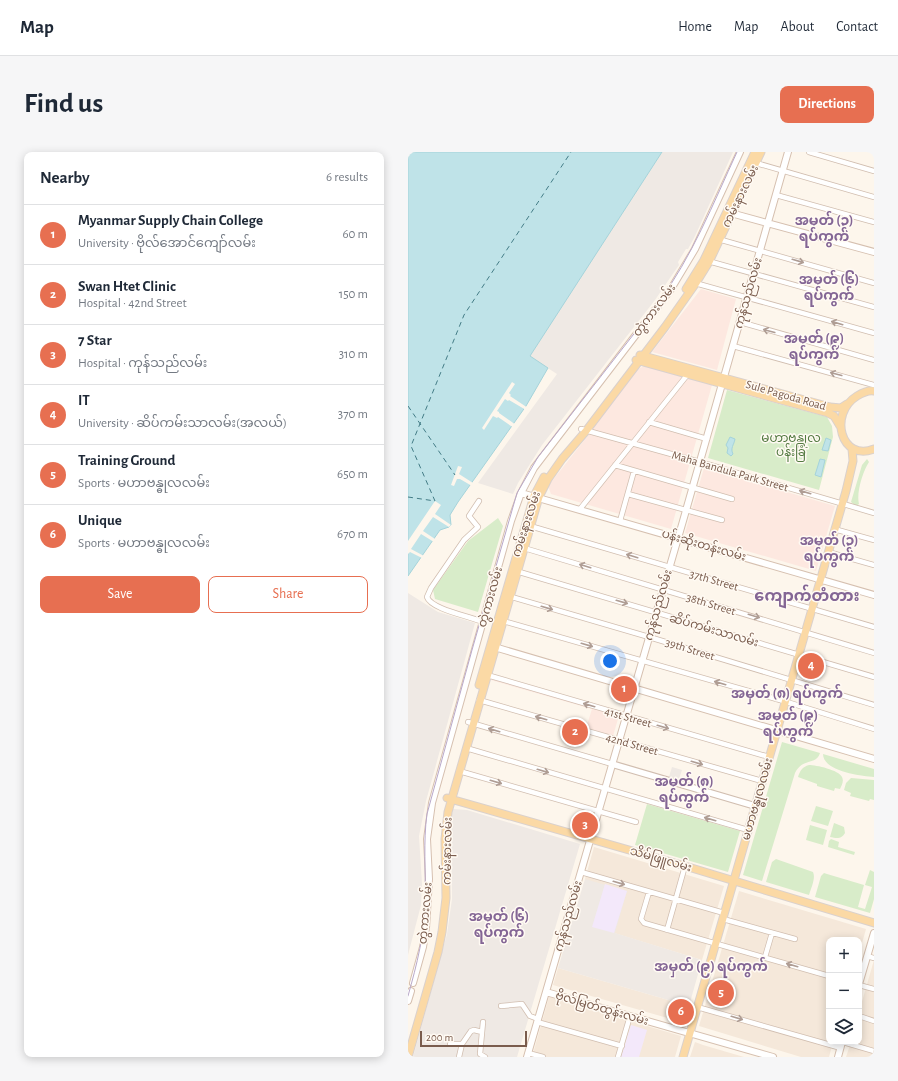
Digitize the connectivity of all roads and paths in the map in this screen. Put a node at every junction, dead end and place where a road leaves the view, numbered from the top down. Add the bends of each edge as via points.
1 (740, 152) edge
2 (755, 152) edge
3 (761, 152) edge
4 (788, 152) edge
5 (809, 152) edge
6 (756, 164) junction
7 (749, 170) junction
8 (874, 170) edge
9 (783, 171) junction
10 (776, 195) junction
11 (874, 197) edge
12 (728, 213) junction
13 (874, 222) edge
14 (768, 223) junction
15 (717, 239) junction
16 (760, 250) junction
17 (874, 252) edge
18 (706, 261) junction
19 (754, 273) junction
20 (693, 283) junction
21 (874, 283) edge
22 (747, 297) junction
23 (874, 307) edge
24 (740, 322) junction
25 (874, 333) edge
26 (733, 346) junction
27 (639, 357) junction
28 (874, 360) edge
29 (688, 371) junction
30 (723, 380) junction
31 (858, 380) junction
32 (873, 389) edge
33 (848, 404) junction
34 (649, 422) junction
35 (840, 426) junction
36 (583, 430) junction
37 (706, 439) junction
38 (632, 444) junction
39 (852, 449) junction
40 (874, 449) edge
41 (700, 462) junction
42 (615, 465) junction
43 (634, 471) junction
44 (693, 488) junction
45 (521, 493) junction
46 (628, 494) junction
47 (536, 496) junction
48 (732, 499) dead end
49 (479, 501) dead end
50 (842, 504) junction
51 (580, 509) junction
52 (686, 510) junction
53 (874, 513) edge
54 (722, 520) dead end
55 (620, 521) junction
56 (530, 526) junction
57 (836, 529) junction
58 (678, 538) junction
59 (874, 540) edge
60 (524, 548) junction
61 (829, 552) junction
62 (874, 565) edge
63 (670, 567) junction
64 (514, 571) junction
65 (820, 579) junction
66 (663, 589) junction
67 (874, 595) edge
68 (507, 596) junction
69 (813, 609) junction
70 (656, 613) junction
71 (484, 620) junction
72 (503, 621) junction
73 (874, 627) edge
74 (807, 632) junction
75 (649, 637) junction
76 (495, 648) junction
77 (874, 653) edge
78 (800, 655) junction
79 (642, 661) junction
80 (487, 675) junction
81 (874, 677) edge
82 (792, 680) junction
83 (634, 688) junction
84 (479, 700) junction
85 (786, 702) junction
86 (874, 705) edge
87 (626, 716) junction
88 (471, 723) junction
89 (874, 729) edge
90 (777, 730) junction
91 (619, 740) junction
92 (466, 748) junction
93 (769, 757) junction
94 (874, 759) edge
95 (612, 764) junction
96 (458, 774) junction
97 (762, 781) junction
98 (605, 789) junction
99 (449, 799) junction
100 (470, 804) junction
101 (755, 806) junction
102 (448, 812) junction
103 (599, 812) junction
104 (636, 822) dead end
105 (748, 830) junction
106 (591, 839) junction
107 (685, 866) junction
108 (581, 872) junction
109 (734, 881) junction
110 (649, 892) junction
111 (444, 897) junction
112 (676, 899) junction
113 (724, 917) junction
114 (874, 923) edge
115 (667, 930) junction
116 (772, 933) junction
117 (874, 933) edge
118 (795, 939) dead end
119 (717, 944) junction
120 (867, 956) junction
121 (765, 957) junction
122 (874, 958) edge
123 (862, 974) edge
124 (826, 975) edge
125 (413, 984) dead end
126 (862, 985) edge
127 (874, 989) edge
128 (411, 991) dead end
129 (425, 992) junction
130 (546, 992) junction
131 (408, 1001) edge
132 (501, 1006) dead end
133 (697, 1007) junction
134 (630, 1016) junction
135 (862, 1017) edge
136 (538, 1021) junction
137 (874, 1021) edge
138 (483, 1022) dead end
139 (482, 1032) junction
140 (690, 1033) junction
141 (826, 1040) edge
142 (408, 1044) edge
143 (450, 1044) dead end
144 (462, 1044) junction
145 (842, 1045) edge
146 (847, 1045) edge
147 (622, 1046) junction
148 (874, 1051) edge
149 (528, 1055) edge
150 (408, 1057) edge
151 (459, 1057) edge
152 (485, 1057) edge
153 (543, 1057) edge
154 (618, 1057) edge
155 (683, 1057) edge
156 (773, 1057) edge
157 (838, 1057) edge

1 - 45 main road, တွဲကားလမ်း via 695,249 671,289 534,468
2 - 7 main road, ကမ်းနားလမ်း
3 - 6 main road, ကမ်းနားလမ်း
4 - 9 main road, ကုန်သည်လမ်း
5 - 8 street
6 - 7 main road, ကမ်းနားလမ်း
6 - 9 street
7 - 12 main road, ကမ်းနားလမ်း
9 - 10 main road, ကုန်သည်လမ်း
9 - 11 street
10 - 13 street
10 - 14 main road, ကုန်သည်လမ်း
12 - 14 main road
12 - 15 main road, ကမ်းနားလမ်း
14 - 16 main road, ကုန်သည်လမ်း
14 - 17 main road
15 - 16 street
15 - 18 main road, ကမ်းနားလမ်း
16 - 19 main road, ကုန်သည်လမ်း
16 -> 21 street
18 - 19 street
18 - 20 main road, ကမ်းနားလမ်း
19 - 22 main road, ကုန်သည်လမ်း
19 - 23 street
20 - 22 street
20 - 27 main road, ကမ်းနားလမ်း
22 - 24 main road, ကုန်သည်လမ်း
25 -> 22 street
24 - 26 main road, ကုန်သည်လမ်း
28 -> 24 street
26 - 30 main road, ကုန်သည်လမ်း
31 -> 26 street
27 - 29 main road
27 - 29 main road via 648,363
27 - 36 main road, ကမ်းနားလမ်း
29 - 30 main road
29 - 34 street
30 - 33 main road, Sule Pagoda Road via 830,407 841,408
30 - 35 main road, Sule Pagoda Road via 828,413 834,416
30 - 37 main road, ကုန်သည်လမ်း
31 - 32 street
31 - 32 street
32 - 33 main road
33 - 35 main road via 842,412
34 - 37 street
34 - 38 street
35 - 39 main road, Sule Pagoda Road
36 - 38 street, Maha Bandula Park Street
36 - 47 main road, ကမ်းနားလမ်း via 560,458
37 - 41 main road, ကုန်သည်လမ်း
38 - 41 street, Maha Bandula Park Street
38 - 42 street
39 - 40 main road via 867,452
39 - 50 main road, မဟာဗန္ဓုလလမ်း via 854,461
41 - 44 main road, ကုန်သည်လမ်း
50 -> 41 street, Maha Bandula Park Street
42 - 43 street
42 - 51 street
43 - 44 street
43 - 46 street
44 - 48 street
44 - 52 main road, ကုန်သည်လမ်း
45 - 47 main road, ပန်းဆိုးတန်းလမ်း
45 - 71 main road, တွဲကားလမ်း via 511,520
46 - 52 street
46 - 55 street
47 - 51 main road, ပန်းဆိုးတန်းလမ်း
47 - 56 main road, ကမ်းနားလမ်း
47 - 64 main road, ကမ်းနားလမ်း
49 - 71 street via 469,516 478,527 464,540 427,596 431,603 439,607 480,621
50 - 53 street, Maha Bandula Park Street
50 - 57 main road, မဟာဗန္ဓုလလမ်း
51 - 55 main road, ပန်းဆိုးတန်းလမ်း
52 - 54 street
52 - 58 main road, ကုန်သည်လမ်း
55 - 58 main road, ပန်းဆိုးတန်းလမ်း
56 - 60 main road, ကမ်းနားလမ်း
63 -> 56 street, 37th Street
57 - 59 street
57 - 61 main road, မဟာဗန္ဓုလလမ်း
58 - 63 main road, ကုန်သည်လမ်း
58 - 65 main road, ပန်းဆိုးတန်းလမ်း
60 - 64 main road, ကမ်းနားလမ်း
66 -> 60 street, 38th Street
61 - 62 street
61 - 65 main road, မဟာဗန္ဓုလလမ်း
63 - 66 main road, ကုန်သည်လမ်း
63 - 69 street, 37th Street
64 - 68 main road, ကမ်းနားလမ်း
64 -> 70 street, ဆိပ်ကမ်းသာလမ်း
65 - 67 main road, ပန်းဆိုးတန်းလမ်း
65 - 69 main road, မဟာဗန္ဓုလလမ်း
66 - 70 main road, ကုန်သည်လမ်း
66 -> 74 street, 38th Street
68 - 72 main road, ကမ်းနားလမ်း
68 -> 75 street, 39th Street
68 - 76 main road, ကမ်းနားလမ်း
69 - 73 street, 37th Street
69 - 74 main road, မဟာဗန္ဓုလလမ်း
70 - 75 main road, ကုန်သည်လမ်း
70 - 78 street, ဆိပ်ကမ်းသာလမ်း
71 - 125 main road, တွဲကားလမ်း via 432,803 427,839 429,879 426,928
72 - 76 main road, ကမ်းနားလမ်း via 497,640 498,646
72 -> 79 street
74 - 77 street, 38th Street
74 - 78 main road, မဟာဗန္ဓုလလမ်း
75 - 79 main road, ကုန်သည်လမ်း
75 - 82 street, 39th Street
76 - 80 main road, ကမ်းနားလမ်း
76 - 83 main road
76 - 88 main road, ကမ်းနားလမ်း
78 - 81 street, ဆိပ်ကမ်းသာလမ်း
78 - 82 main road, မဟာဗန္ဓုလလမ်း
79 - 83 main road, ကုန်သည်လမ်း
85 -> 79 street
80 - 84 main road, ကမ်းနားလမ်း
87 -> 80 street, 41st Street
82 - 85 main road, မဟာဗန္ဓုလလမ်း
82 - 86 street, 39th Street
83 - 87 main road, ကုန်သည်လမ်း
83 - 90 main road
84 - 88 main road, ကမ်းနားလမ်း
91 -> 84 street, 42nd Street
85 - 89 street
85 - 90 main road, မဟာဗန္ဓုလလမ်း
87 - 91 main road, ကုန်သည်လမ်း
87 -> 93 street, 41st Street
88 - 92 main road, ကမ်းနားလမ်း
95 -> 88 street
88 - 99 main road, ကမ်းနားလမ်း
90 - 93 main road, မဟာဗန္ဓုလလမ်း
90 - 94 main road
91 - 95 main road, ကုန်သည်လမ်း
91 -> 97 street, 42nd Street
92 - 96 main road, ကမ်းနားလမ်း
92 -> 98 street
93 - 97 main road, မဟာဗန္ဓုလလမ်း
95 - 98 main road, ကုန်သည်လမ်း
95 - 101 street
96 - 99 main road, ကမ်းနားလမ်း
96 - 100 main road via 456,794
96 -> 103 street
97 - 101 main road, မဟာဗန္ဓုလလမ်း
98 - 103 main road, ကုန်သည်လမ်း
105 -> 98 street
99 - 100 main road, သိမ်ဖြူလမ်း
99 - 102 main road, ကမ်းနားလမ်း
99 - 111 main road, ကမ်းနားလမ်း via 442,828
100 - 102 main road via 453,805
100 - 106 main road, သိမ်ဖြူလမ်း
101 - 105 main road, မဟာဗန္ဓုလလမ်း
102 - 111 main road, ကမ်းနားလမ်း
103 - 104 street
103 - 106 main road, ကုန်သည်လမ်း
105 - 109 main road, မဟာဗန္ဓုလလမ်း
106 - 107 main road, သိမ်ဖြူလမ်း
106 - 108 main road, ကုန်သည်လမ်း
107 - 109 main road, သိမ်ဖြူလမ်း
107 - 112 street
108 -> 110 street
108 - 130 main road, ကုန်သည်လမ်း
109 - 113 main road, မဟာဗန္ဓုလလမ်း
109 - 114 main road, သိမ်ဖြူလမ်း
110 - 112 street
110 - 115 street via 641,919 644,923
111 - 129 main road, ကမ်းနားလမ်း via 445,915 438,952
112 - 113 street
112 - 115 street
113 - 116 street
113 - 119 main road, မဟာဗန္ဓုလလမ်း
115 - 119 street
116 - 118 street
116 - 121 street
117 - 120 main road
119 - 121 street
119 - 133 main road, မဟာဗန္ဓုလလမ်း
120 - 122 street
120 - 123 main road
124 -> 121 street
126 - 127 street
128 - 131 main road
129 - 142 main road, ကမ်းနားလမ်း
129 - 150 main road, ကမ်းနားလမ်း
130 - 134 main road, ဗိုလ်မြတ်ထွန်းလမ်း
130 - 136 main road, ကုန်သည်လမ်း
132 - 136 street via 522,1004 530,1016
133 - 140 main road, မဟာဗန္ဓုလလမ်း
133 -> 141 street
134 - 140 main road, ဗိုလ်မြတ်ထွန်းလမ်း
134 - 147 street
135 - 137 street
136 - 147 street
136 - 149 main road, ကုန်သည်လမ်း
138 - 139 street
139 - 144 street via 471,1031
139 - 152 street via 480,1054
140 - 155 main road, မဟာဗန္ဓုလလမ်း
140 - 156 main road, ဗိုလ်မြတ်ထွန်းလမ်း
143 - 144 street
144 - 151 street
145 - 157 main road
146 - 148 street
147 - 154 street
149 - 153 street

